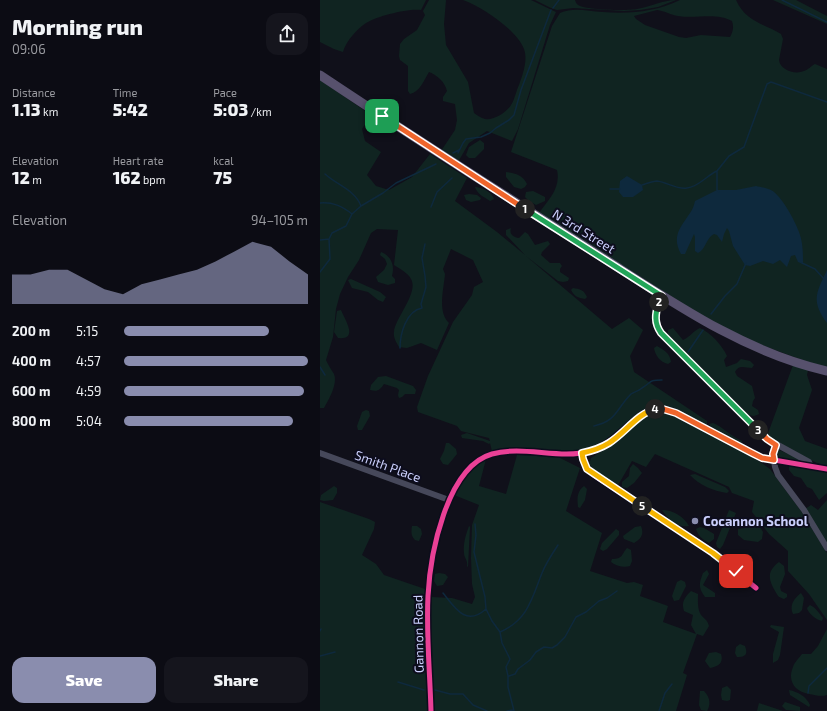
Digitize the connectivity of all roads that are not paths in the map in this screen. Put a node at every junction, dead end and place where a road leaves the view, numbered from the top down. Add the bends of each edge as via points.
1 (320, 75) edge
2 (662, 296) junction
3 (827, 371) edge
4 (776, 445) junction
5 (320, 453) edge
6 (582, 453) junction
7 (774, 460) junction
8 (811, 466) junction
9 (827, 469) edge
10 (448, 500) junction
11 (827, 548) edge
12 (756, 588) dead end
13 (431, 711) edge

1 - 2 main road, N 3rd Street
2 - 3 main road, N 3rd Street via 747,344 785,359
2 - 4 street via 655,319 661,333
4 - 7 street
4 - 8 street via 809,462
5 - 10 street, Smith Place
6 - 7 street, Gannon Road via 610,443 651,410 663,409 676,413 757,455
6 - 10 street, Gannon Road via 510,451 491,454 468,469
6 - 12 street via 587,469 595,476 713,553
7 - 8 street, Gannon Road
7 - 11 street via 778,475 804,510
8 - 9 street
10 - 13 street, Gannon Road via 437,540 429,585

